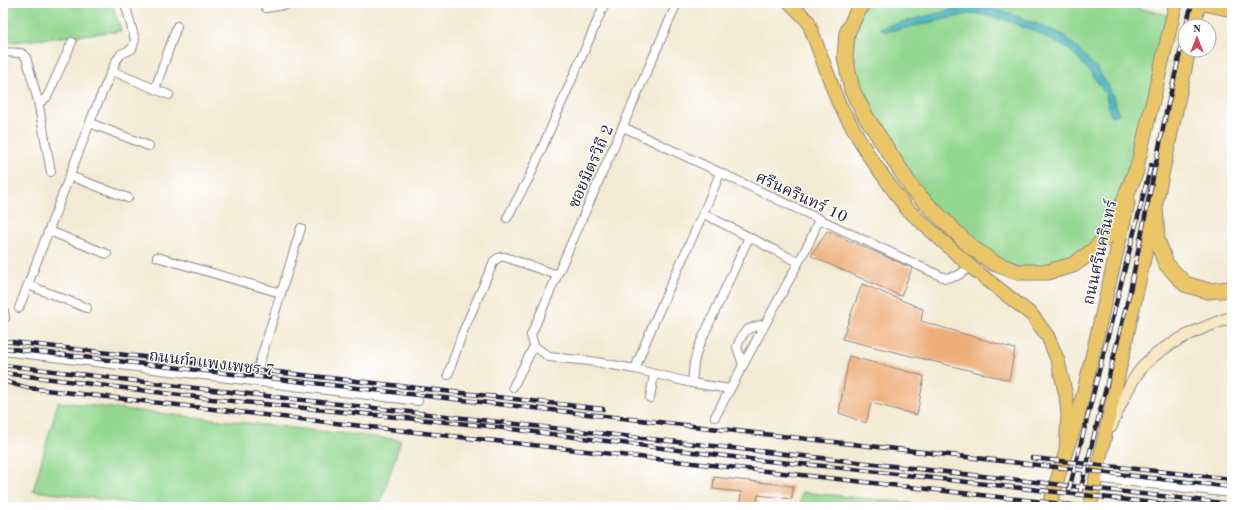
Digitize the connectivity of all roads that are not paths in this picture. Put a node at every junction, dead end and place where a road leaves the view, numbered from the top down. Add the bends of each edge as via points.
1 (125, 3) edge
2 (294, 3) edge
3 (605, 3) edge
4 (677, 3) edge
5 (790, 3) edge
6 (864, 3) edge
7 (1176, 3) edge
8 (1199, 3) edge
9 (1204, 3) edge
10 (266, 8) edge
11 (1232, 9) edge
12 (1196, 18) edge
13 (177, 26) dead end
14 (72, 42) dead end
15 (3, 52) edge
16 (1187, 58) edge
17 (112, 71) junction
18 (155, 89) junction
19 (169, 95) dead end
20 (38, 101) junction
21 (90, 123) junction
22 (623, 127) junction
23 (149, 146) dead end
24 (1136, 171) junction
25 (51, 172) dead end
26 (720, 173) junction
27 (70, 176) junction
28 (128, 198) dead end
29 (1155, 206) junction
30 (704, 214) junction
31 (507, 218) dead end
32 (819, 219) junction
33 (300, 228) dead end
34 (49, 231) junction
35 (749, 237) junction
36 (107, 254) dead end
37 (158, 257) dead end
38 (798, 262) junction
39 (970, 267) junction
40 (558, 275) junction
41 (28, 285) junction
42 (1232, 289) edge
43 (281, 293) junction
44 (3, 306) edge
45 (19, 308) dead end
46 (87, 308) dead end
47 (1232, 317) edge
48 (5, 318) dead end
49 (765, 324) junction
50 (533, 343) junction
51 (3, 351) edge
52 (743, 365) junction
53 (635, 369) junction
54 (654, 374) junction
55 (448, 375) dead end
56 (254, 381) junction
57 (692, 383) junction
58 (513, 387) dead end
59 (730, 389) junction
60 (650, 398) dead end
61 (418, 401) dead end
62 (715, 417) dead end
63 (1077, 421) junction
64 (1066, 451) junction
65 (1100, 457) junction
66 (1095, 478) junction
67 (1232, 493) edge
68 (1049, 507) edge
69 (1056, 507) edge
70 (1090, 507) edge

1 - 17 street via 135,40 132,49 121,54
2 - 10 street
3 - 31 street via 530,176
4 - 22 street, ซอยมิตรวิถี 2
5 - 39 main road via 808,21 838,102 869,156 906,208
6 - 24 highway via 847,33 845,57 852,90 864,115 914,191 971,247 994,263 1018,272 1048,272 1073,265 1093,251 1112,231
7 - 24 main road, ถนนศรีนครินทร์
8 - 12 main road
9 - 11 highway
13 - 18 street
14 - 20 street via 48,97
15 - 20 street via 21,53 26,57
16 - 29 main road
17 - 18 street
17 - 21 street
18 - 19 street
20 - 25 street
21 - 23 street
21 - 27 street
22 - 26 street, ศรีนครินทร์ 10
22 - 40 street, ซอยมิตรวิถี 2
24 - 63 main road, ถนนศรีนครินทร์
26 - 30 street
26 - 32 street, ศรีนครินทร์ 10
27 - 28 street
27 - 34 street
29 - 42 highway via 1157,240 1166,264 1185,284 1208,292
29 - 65 main road
30 - 35 street
30 - 53 street
32 - 38 street
32 - 39 street, ศรีนครินทร์ 10 via 945,278 957,276
33 - 43 street
34 - 36 street
34 - 41 street
35 - 38 street
35 - 57 street via 698,348
37 - 43 street
38 - 49 street
39 - 64 main road via 1032,315 1048,337 1058,361 1066,396
40 - 50 street, ซอยมิตรวิถี 2 via 531,335
40 - 55 street via 505,257 500,256 494,261 462,334
41 - 45 street
41 - 46 street
43 - 56 street
44 - 48 street
47 - 65 main road via 1163,349 1141,369 1122,400
49 - 52 street
49 - 52 street via 749,328 741,336 737,347
50 - 53 street via 549,357
50 - 58 street, ซอยมิตรวิถี 2
51 - 56 street, ถนนกำแพงเพชร 7
52 - 59 street
53 - 54 street
54 - 57 street
54 - 60 street
56 - 61 street, ถนนกำแพงเพชร 7
57 - 59 street
59 - 62 street
63 - 64 main road, ถนนศรีนครินทร์
63 - 69 main road
64 - 68 main road, ถนนศรีนครินทร์
65 - 66 main road
66 - 67 street
66 - 70 main road

